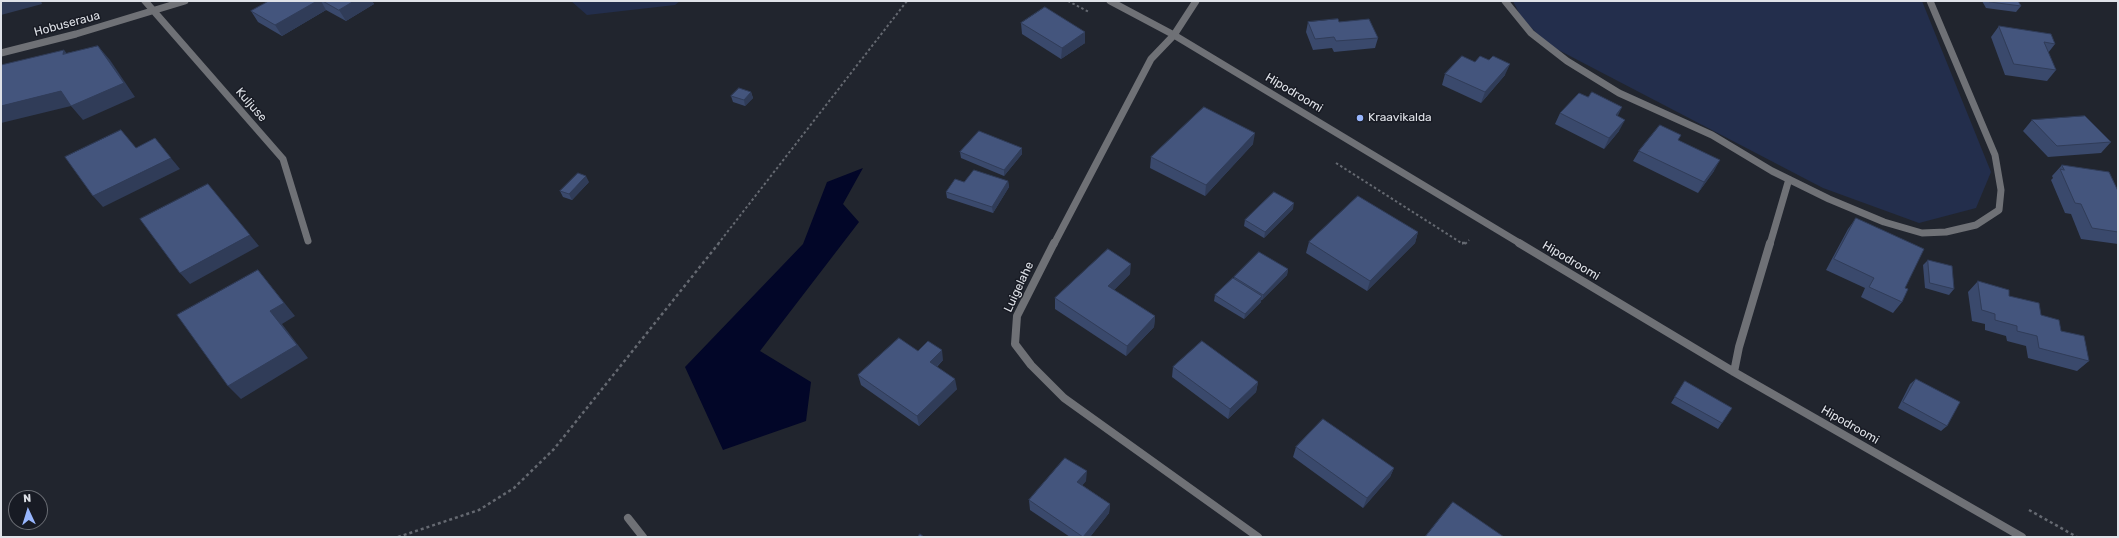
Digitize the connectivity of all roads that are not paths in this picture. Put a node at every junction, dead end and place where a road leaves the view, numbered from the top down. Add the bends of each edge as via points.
1 (145, 1) edge
2 (185, 1) edge
3 (1110, 1) edge
4 (1196, 1) edge
5 (1504, 1) edge
6 (1930, 1) edge
7 (153, 11) junction
8 (1174, 35) junction
9 (1, 53) edge
10 (1789, 180) junction
11 (308, 241) dead end
12 (1734, 372) junction
13 (628, 518) dead end
14 (643, 537) edge
15 (1258, 537) edge
16 (2022, 537) edge

1 - 7 street, Kuljuse
2 - 7 street, Hobuseraua
3 - 8 street, Hipodroomi
4 - 8 street
5 - 10 street via 1531,34 1567,61 1619,93 1712,135
6 - 10 street via 1995,155 2001,190 1999,210 1976,225 1946,232 1922,233 1884,222
7 - 9 street, Hobuseraua
7 - 11 street, Kuljuse via 283,159
8 - 12 street, Hipodroomi
8 - 15 street, Luigelahe via 1151,59 1058,235 1017,316 1015,344 1031,365 1064,398
10 - 12 street via 1739,347
12 - 16 street, Hipodroomi
13 - 14 street

